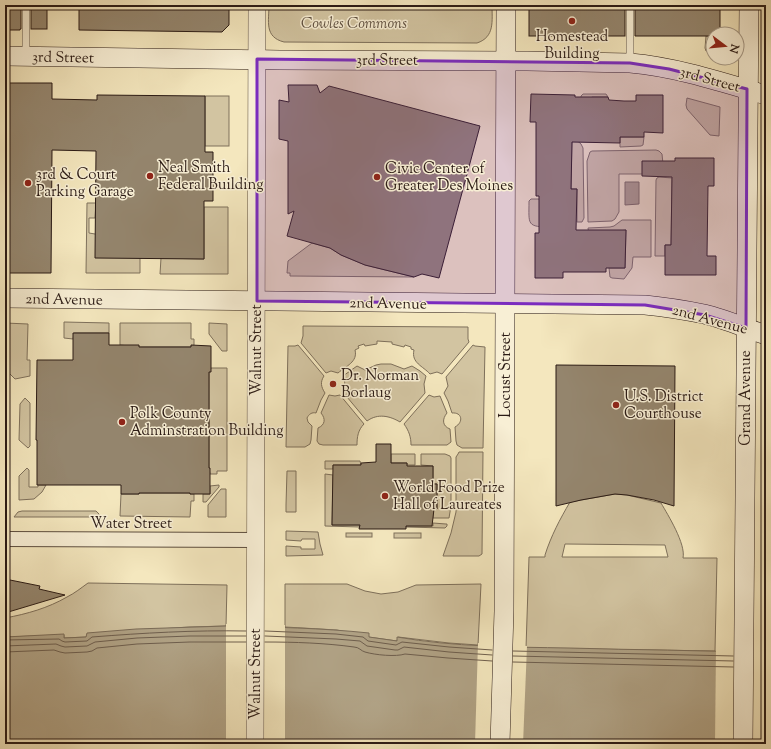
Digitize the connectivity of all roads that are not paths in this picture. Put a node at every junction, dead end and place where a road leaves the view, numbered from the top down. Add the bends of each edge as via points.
1 (26, 5) edge
2 (257, 5) edge
3 (506, 5) edge
4 (630, 5) edge
5 (749, 5) edge
6 (5, 56) edge
7 (26, 56) junction
8 (257, 59) junction
9 (506, 61) junction
10 (630, 63) junction
11 (748, 89) junction
12 (766, 95) edge
13 (5, 298) edge
14 (257, 301) junction
15 (506, 304) junction
16 (746, 328) junction
17 (766, 334) edge
18 (5, 539) edge
19 (256, 540) junction
20 (255, 744) edge
21 (500, 744) edge
22 (743, 744) edge

1 - 7 lane
2 - 8 street, Walnut Street
3 - 9 main road, Locust Street
4 - 10 lane
5 - 11 main road, Grand Avenue
6 - 7 main road, 3rd Street
7 - 8 main road, 3rd Street
8 - 9 main road, 3rd Street
8 - 14 street, Walnut Street
9 - 10 main road, 3rd Street
9 - 15 main road, Locust Street
10 - 11 main road, 3rd Street via 669,69
11 - 12 main road, 3rd Street
11 - 16 main road, Grand Avenue
13 - 14 main road, 2nd Avenue
14 - 15 main road, 2nd Avenue
14 - 19 street, Walnut Street
15 - 16 main road, 2nd Avenue via 669,307 705,314
15 - 21 main road, Locust Street via 504,610
16 - 17 main road, 2nd Avenue
16 - 22 main road, Grand Avenue
18 - 19 street, Water Street
19 - 20 street, Walnut Street

